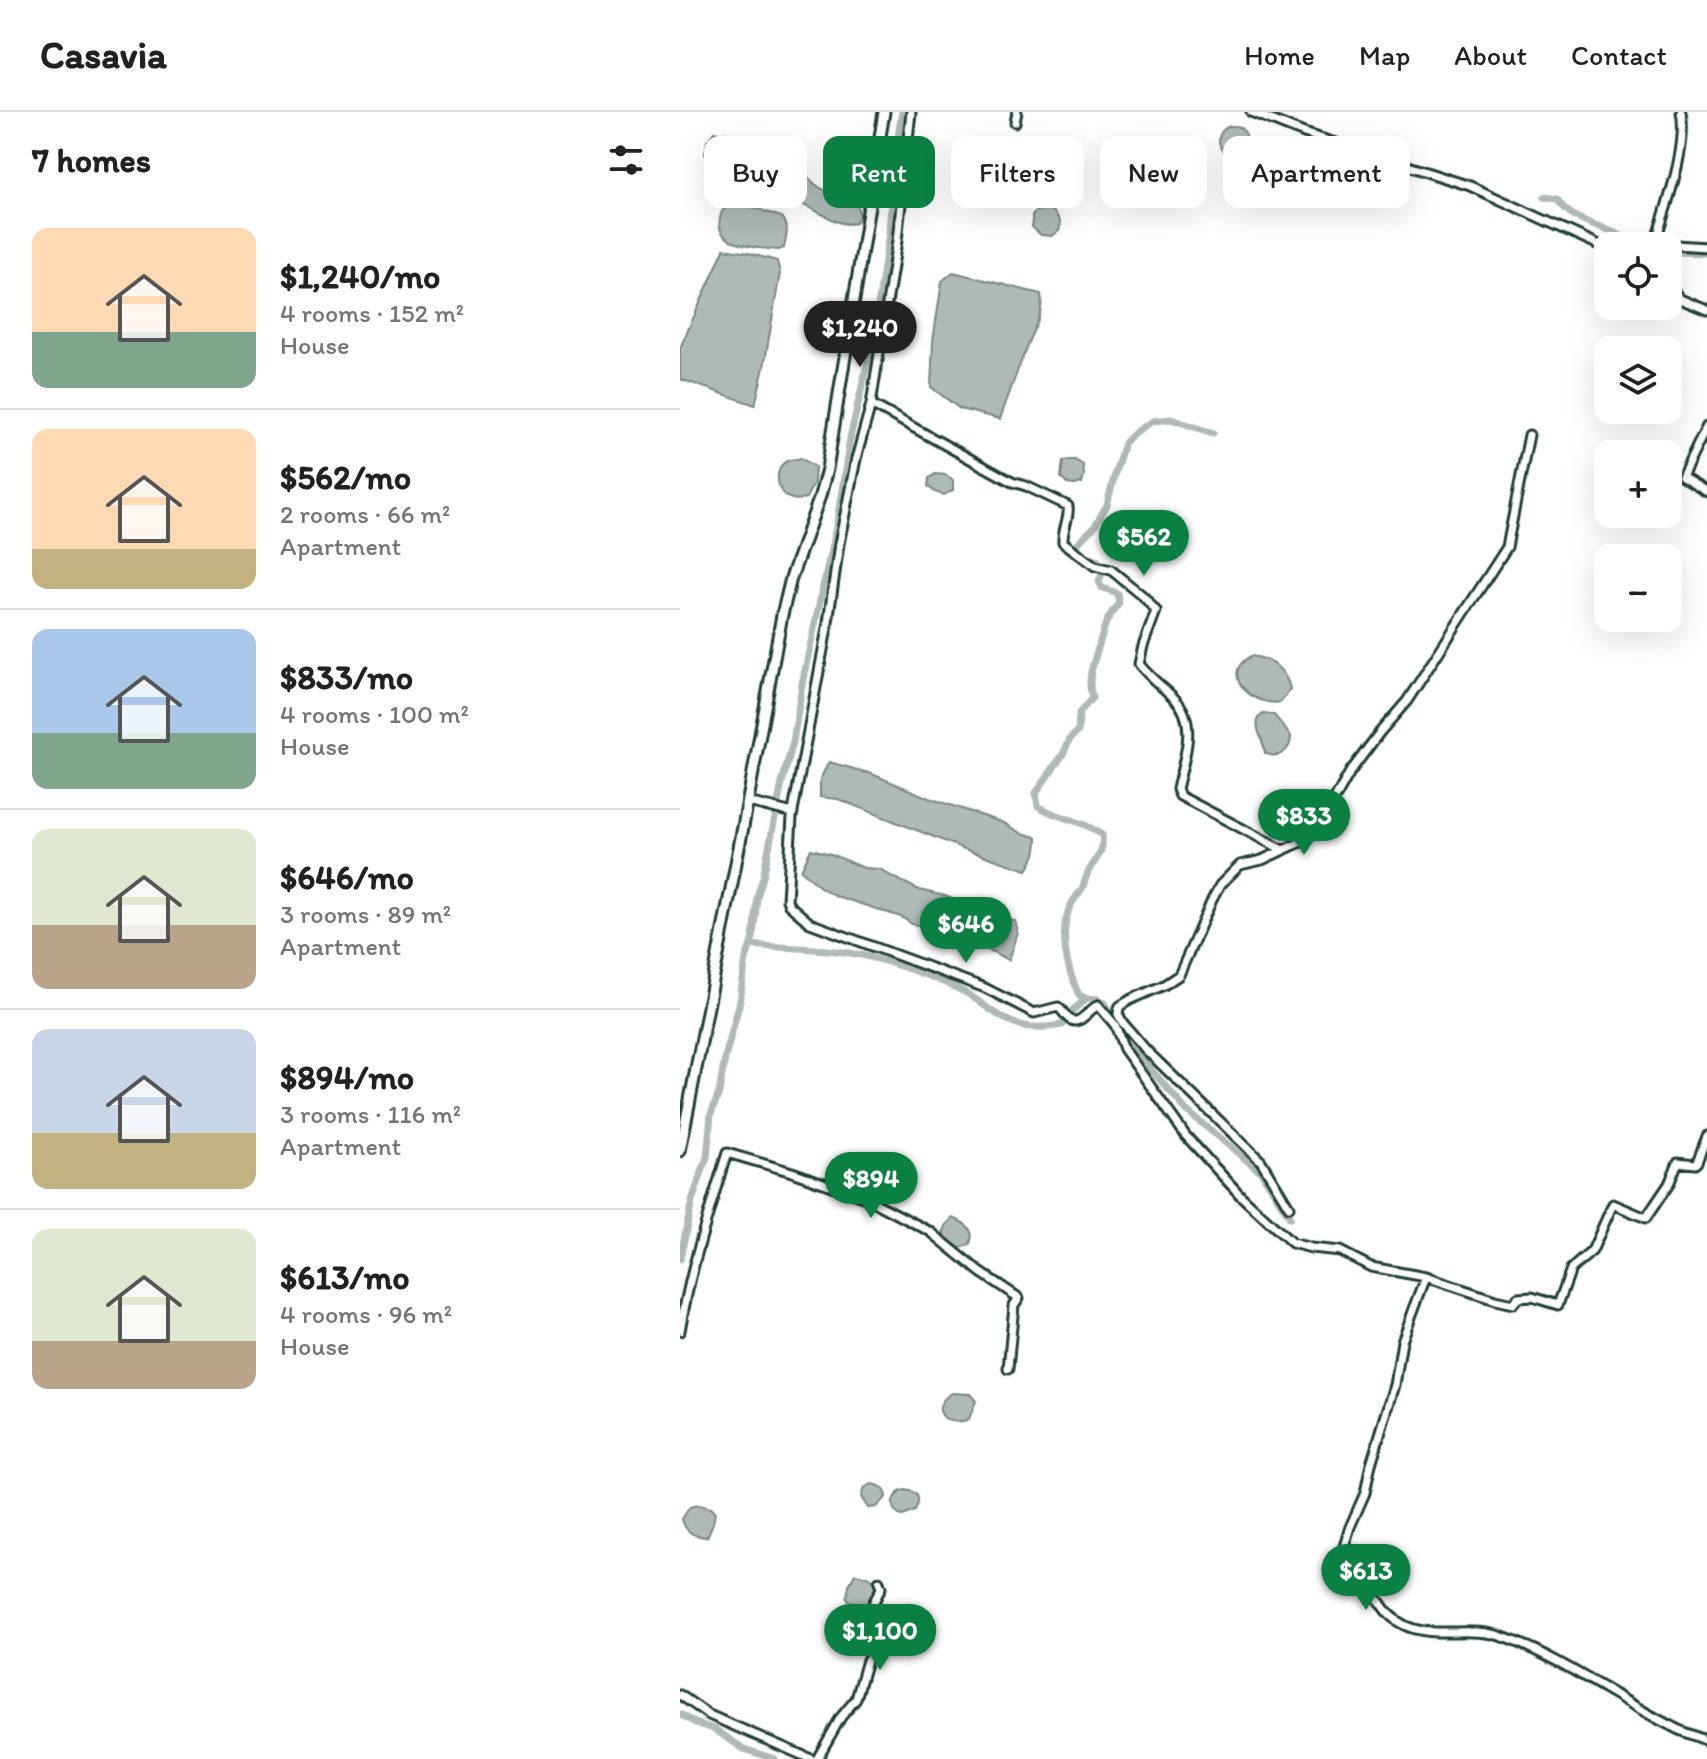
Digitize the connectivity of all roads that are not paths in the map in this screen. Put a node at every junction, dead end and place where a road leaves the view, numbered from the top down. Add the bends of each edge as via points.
1 (884, 112) edge
2 (911, 112) edge
3 (1017, 112) edge
4 (1251, 112) edge
5 (1681, 112) edge
6 (1015, 122) dead end
7 (1594, 243) edge
8 (1707, 247) edge
9 (1682, 300) edge
10 (1707, 310) edge
11 (871, 404) junction
12 (1707, 426) edge
13 (1529, 435) dead end
14 (1707, 492) edge
15 (748, 802) junction
16 (791, 813) junction
17 (1283, 850) junction
18 (1707, 1136) edge
19 (680, 1151) edge
20 (1289, 1207) dead end
21 (1426, 1277) junction
22 (680, 1331) edge
23 (1008, 1369) dead end
24 (879, 1582) dead end
25 (680, 1695) edge
26 (1707, 1741) edge
27 (811, 1759) edge
28 (817, 1759) edge

1 - 15 street via 827,469 782,615
2 - 11 street
3 - 6 street
4 - 7 street via 1470,186
5 - 8 street via 1677,165 1657,237 1675,245
9 - 10 street
11 - 16 street via 839,544
11 - 17 street via 1012,482 1068,506 1063,542 1086,561 1111,570 1156,611 1139,664 1184,709 1187,739 1180,796
12 - 14 street via 1682,477
13 - 17 street via 1507,547 1407,701 1350,772 1318,829
15 - 16 street
15 - 19 street
16 - 21 street via 787,900 800,916 985,988 1034,1013 1058,1007 1076,1022 1098,1005 1186,1136 1292,1243 1340,1251 1371,1267
17 - 20 street via 1240,865 1220,885 1179,975 1118,1011 1146,1050 1261,1161
18 - 21 street via 1695,1164 1678,1162 1646,1218 1613,1204 1592,1251 1571,1269 1558,1305 1532,1297 1513,1304
21 - 26 street via 1402,1341 1365,1493 1342,1553 1345,1573 1373,1592 1383,1609 1407,1627 1502,1637
22 - 23 street via 700,1239 727,1153 866,1198 931,1232 1019,1298
24 - 28 street via 881,1588 861,1627 873,1638 874,1651 856,1699
25 - 27 street via 709,1715

